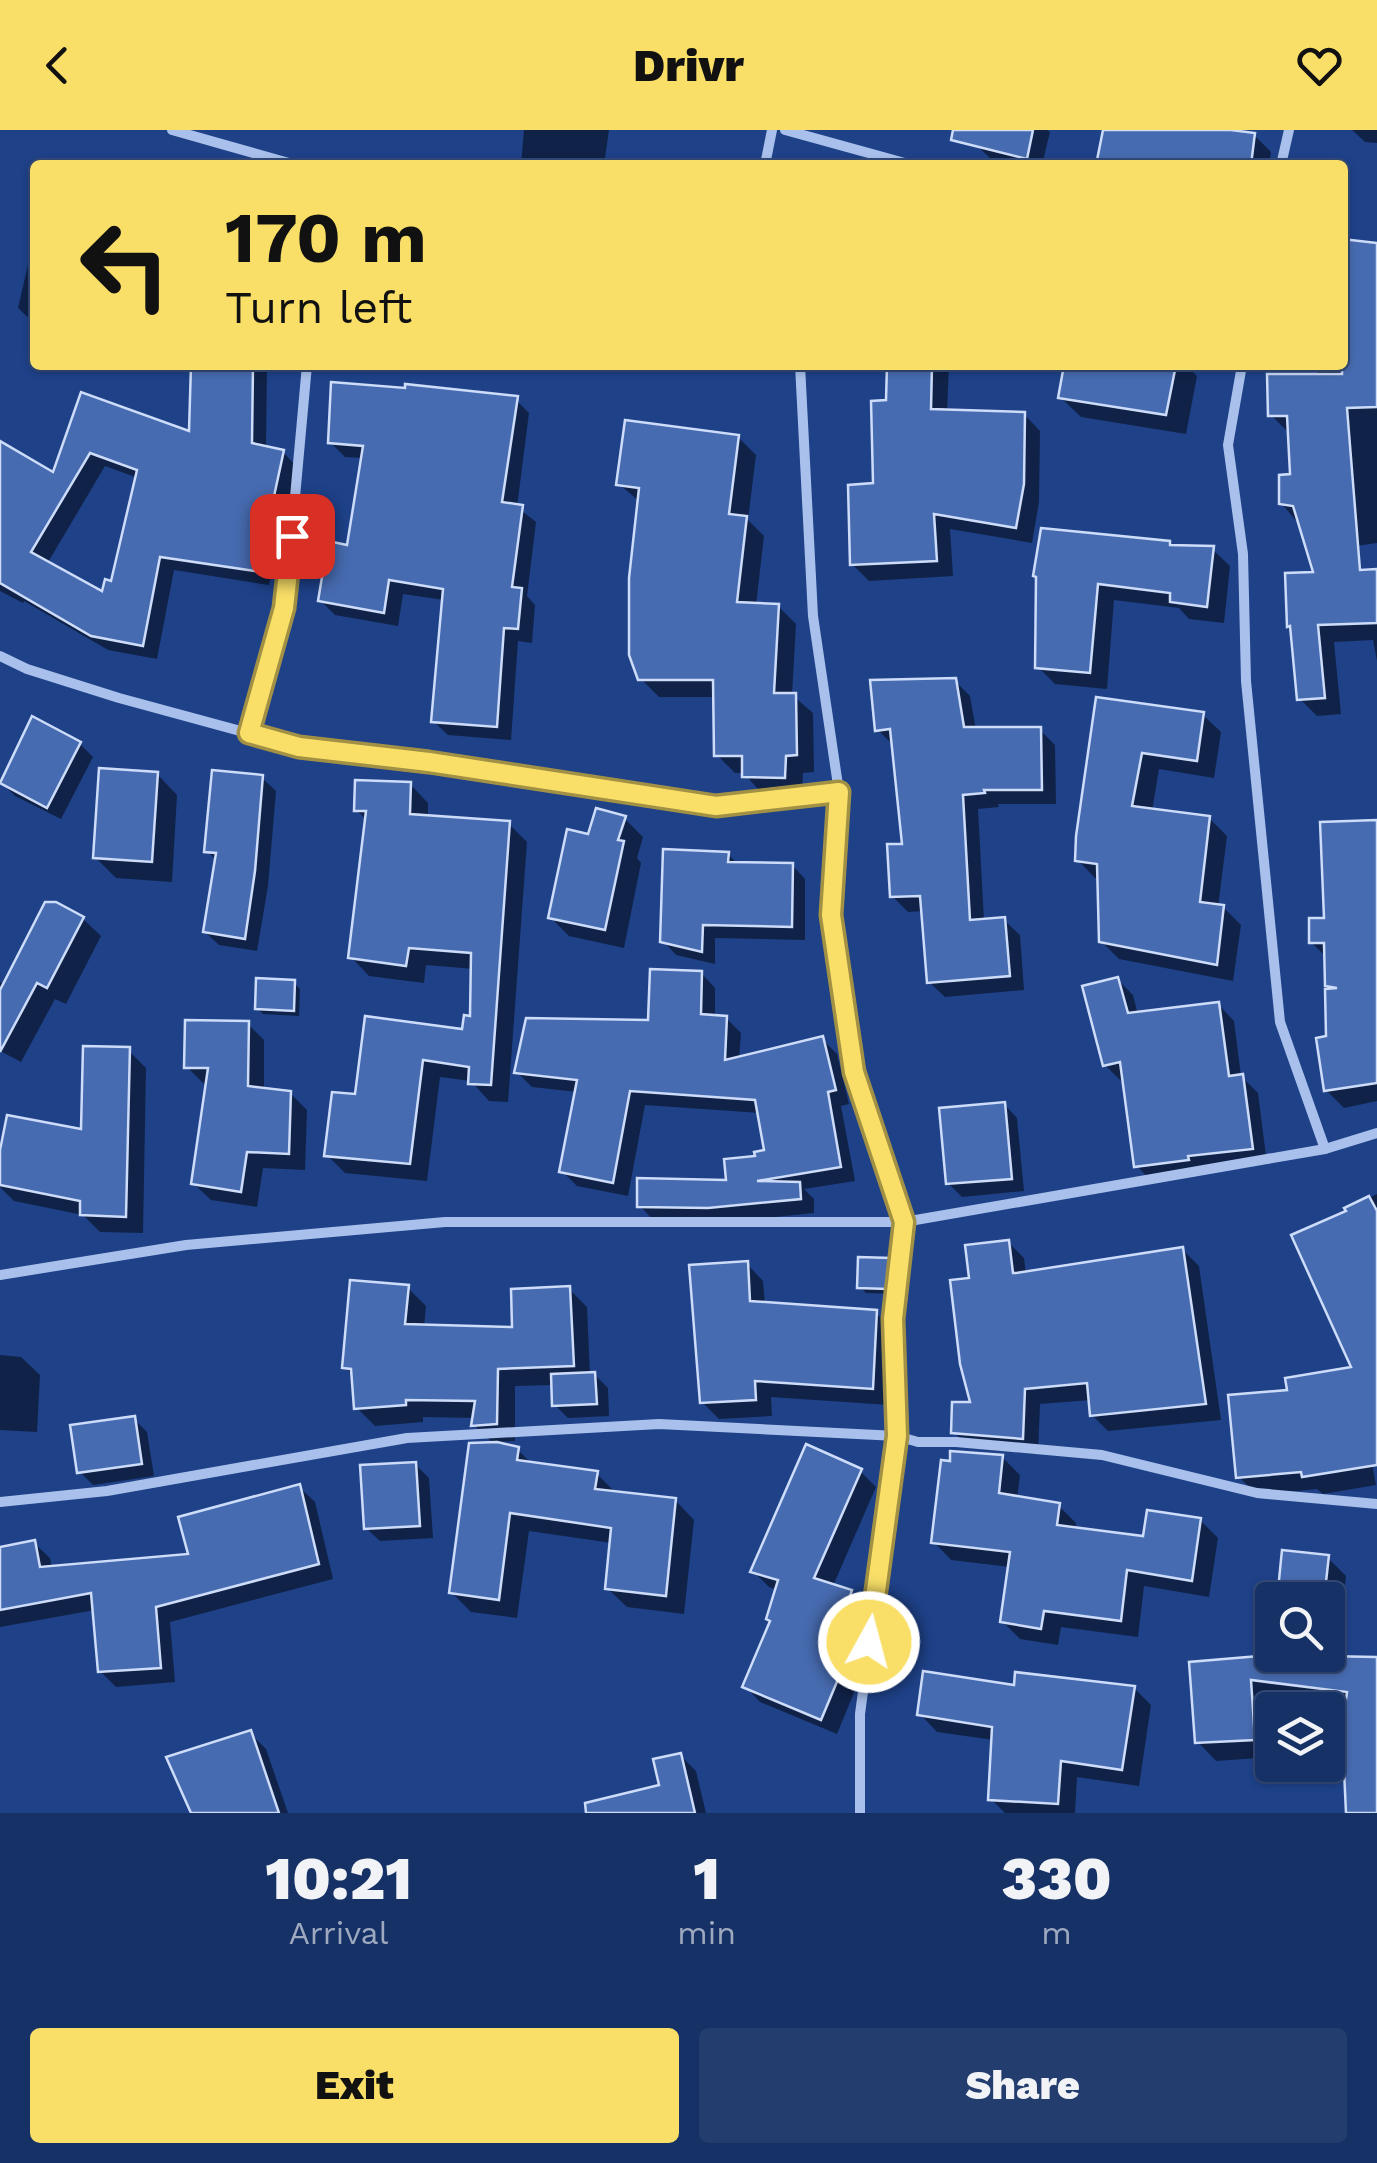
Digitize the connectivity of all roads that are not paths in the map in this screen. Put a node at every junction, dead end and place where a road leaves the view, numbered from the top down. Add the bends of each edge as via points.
1 (172, 130) edge
2 (772, 130) edge
3 (785, 130) edge
4 (1290, 130) edge
5 (278, 160) edge
6 (767, 160) edge
7 (894, 160) edge
8 (1282, 160) edge
9 (307, 370) edge
10 (800, 370) edge
11 (1241, 370) edge
12 (0, 656) edge
13 (249, 733) junction
14 (839, 792) junction
15 (1377, 1134) edge
16 (1325, 1149) junction
17 (904, 1222) junction
18 (0, 1275) edge
19 (897, 1436) junction
20 (0, 1502) edge
21 (1377, 1504) edge
22 (860, 1813) edge

1 - 5 street
2 - 6 street
3 - 7 street
4 - 8 street
9 - 13 street via 284,608
10 - 14 street via 813,616
11 - 16 street via 1228,445 1243,554 1246,681 1280,1022
12 - 13 street via 118,698
13 - 14 street via 299,747 716,806
14 - 17 street via 831,915 854,1072
15 - 16 street
16 - 17 street
17 - 18 street via 445,1222 186,1245
17 - 19 street via 893,1319
19 - 20 street via 659,1424 407,1438 107,1491
19 - 21 street via 1102,1456 1257,1493
19 - 22 street via 860,1714

